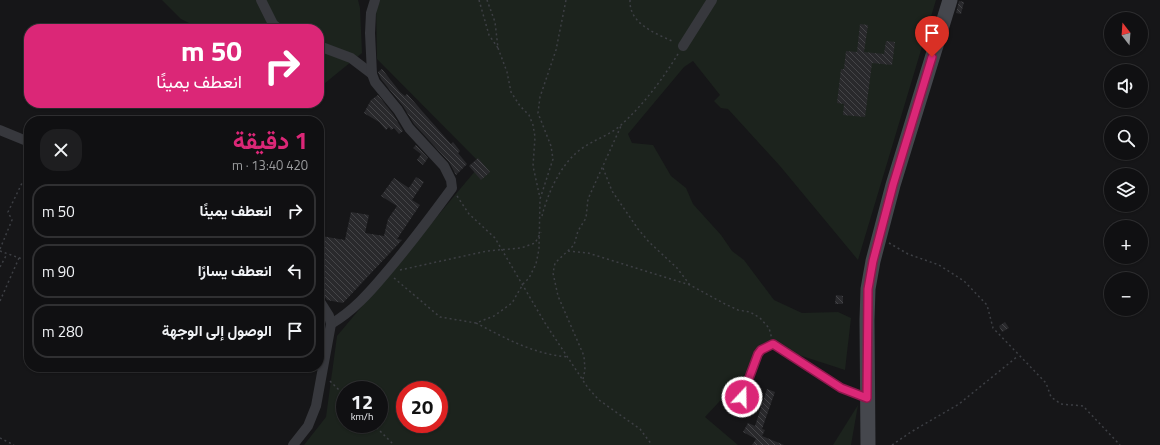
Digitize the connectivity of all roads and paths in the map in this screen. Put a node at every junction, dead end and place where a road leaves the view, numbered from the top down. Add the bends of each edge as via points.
1 (261, 0) edge
2 (375, 0) edge
3 (479, 0) edge
4 (487, 0) edge
5 (566, 0) edge
6 (630, 0) edge
7 (712, 0) edge
8 (950, 0) edge
9 (273, 24) edge
10 (683, 46) junction
11 (324, 48) edge
12 (498, 48) junction
13 (372, 74) junction
14 (622, 124) junction
15 (0, 130) edge
16 (24, 140) edge
17 (602, 167) junction
18 (22, 181) dead end
19 (452, 188) junction
20 (540, 199) junction
21 (541, 219) junction
22 (541, 232) junction
23 (879, 238) junction
24 (503, 249) junction
25 (0, 250) edge
26 (568, 251) junction
27 (7, 254) junction
28 (19, 258) junction
29 (24, 258) edge
30 (0, 267) edge
31 (386, 273) junction
32 (523, 284) junction
33 (690, 284) junction
34 (0, 301) edge
35 (324, 308) edge
36 (476, 323) junction
37 (331, 324) junction
38 (773, 344) junction
39 (1018, 356) junction
40 (569, 357) junction
41 (324, 358) edge
42 (321, 372) joint
43 (583, 379) junction
44 (336, 387) edge
45 (867, 398) junction
46 (736, 411) dead end
47 (382, 433) edge
48 (0, 438) edge
49 (14, 445) edge
50 (293, 445) edge
51 (394, 445) edge
52 (652, 445) edge
53 (868, 445) edge
54 (892, 445) edge
55 (1120, 445) edge

1 - 9 street
2 - 13 street via 371,13
3 - 12 path via 489,35
4 - 12 path via 495,22
5 - 20 path via 556,50 540,97 538,113 551,146 553,159
6 - 10 path via 630,10 636,20 653,32
7 - 10 street
8 - 23 street
10 - 14 path via 650,95
11 - 13 street via 351,58
12 - 20 path via 511,92 529,115 533,125 535,137 532,166
13 - 19 street via 375,82 409,128 444,166 452,180
14 - 17 path
14 - 21 path via 582,148 571,158 547,196
15 - 16 street
17 - 26 path via 588,199 586,218 578,231 574,245
17 - 33 path via 612,192 638,229
18 - 25 path via 8,212 12,220
19 - 24 path via 469,214
19 - 31 street via 416,238
20 - 21 path
21 - 22 path
22 - 24 path via 535,243 521,248
22 - 32 path via 536,264
23 - 39 path via 908,254 939,266 964,281 987,305 993,328
23 - 45 street via 868,289
24 - 31 path
24 - 32 path
25 - 27 path
26 - 33 path via 588,253
26 - 43 path via 555,263 553,273 558,296 584,356
27 - 28 path
27 - 30 path
28 - 29 path
28 - 34 path
31 - 36 path via 399,280 440,317
31 - 37 street via 347,314
32 - 36 path via 512,303 494,316
32 - 40 path via 545,323
33 - 38 path via 725,304 760,318 769,328
35 - 37 street
36 - 40 path via 508,340 535,350
37 - 41 street
38 - 45 lane via 841,388
38 - 46 lane via 758,354
39 - 54 path via 959,404
39 - 55 path via 1046,383 1052,396 1062,404 1083,406
40 - 43 path
42 - 44 path
42 - 50 street via 312,417
43 - 52 path via 598,400 640,428
45 - 53 street
47 - 51 path
48 - 49 path

